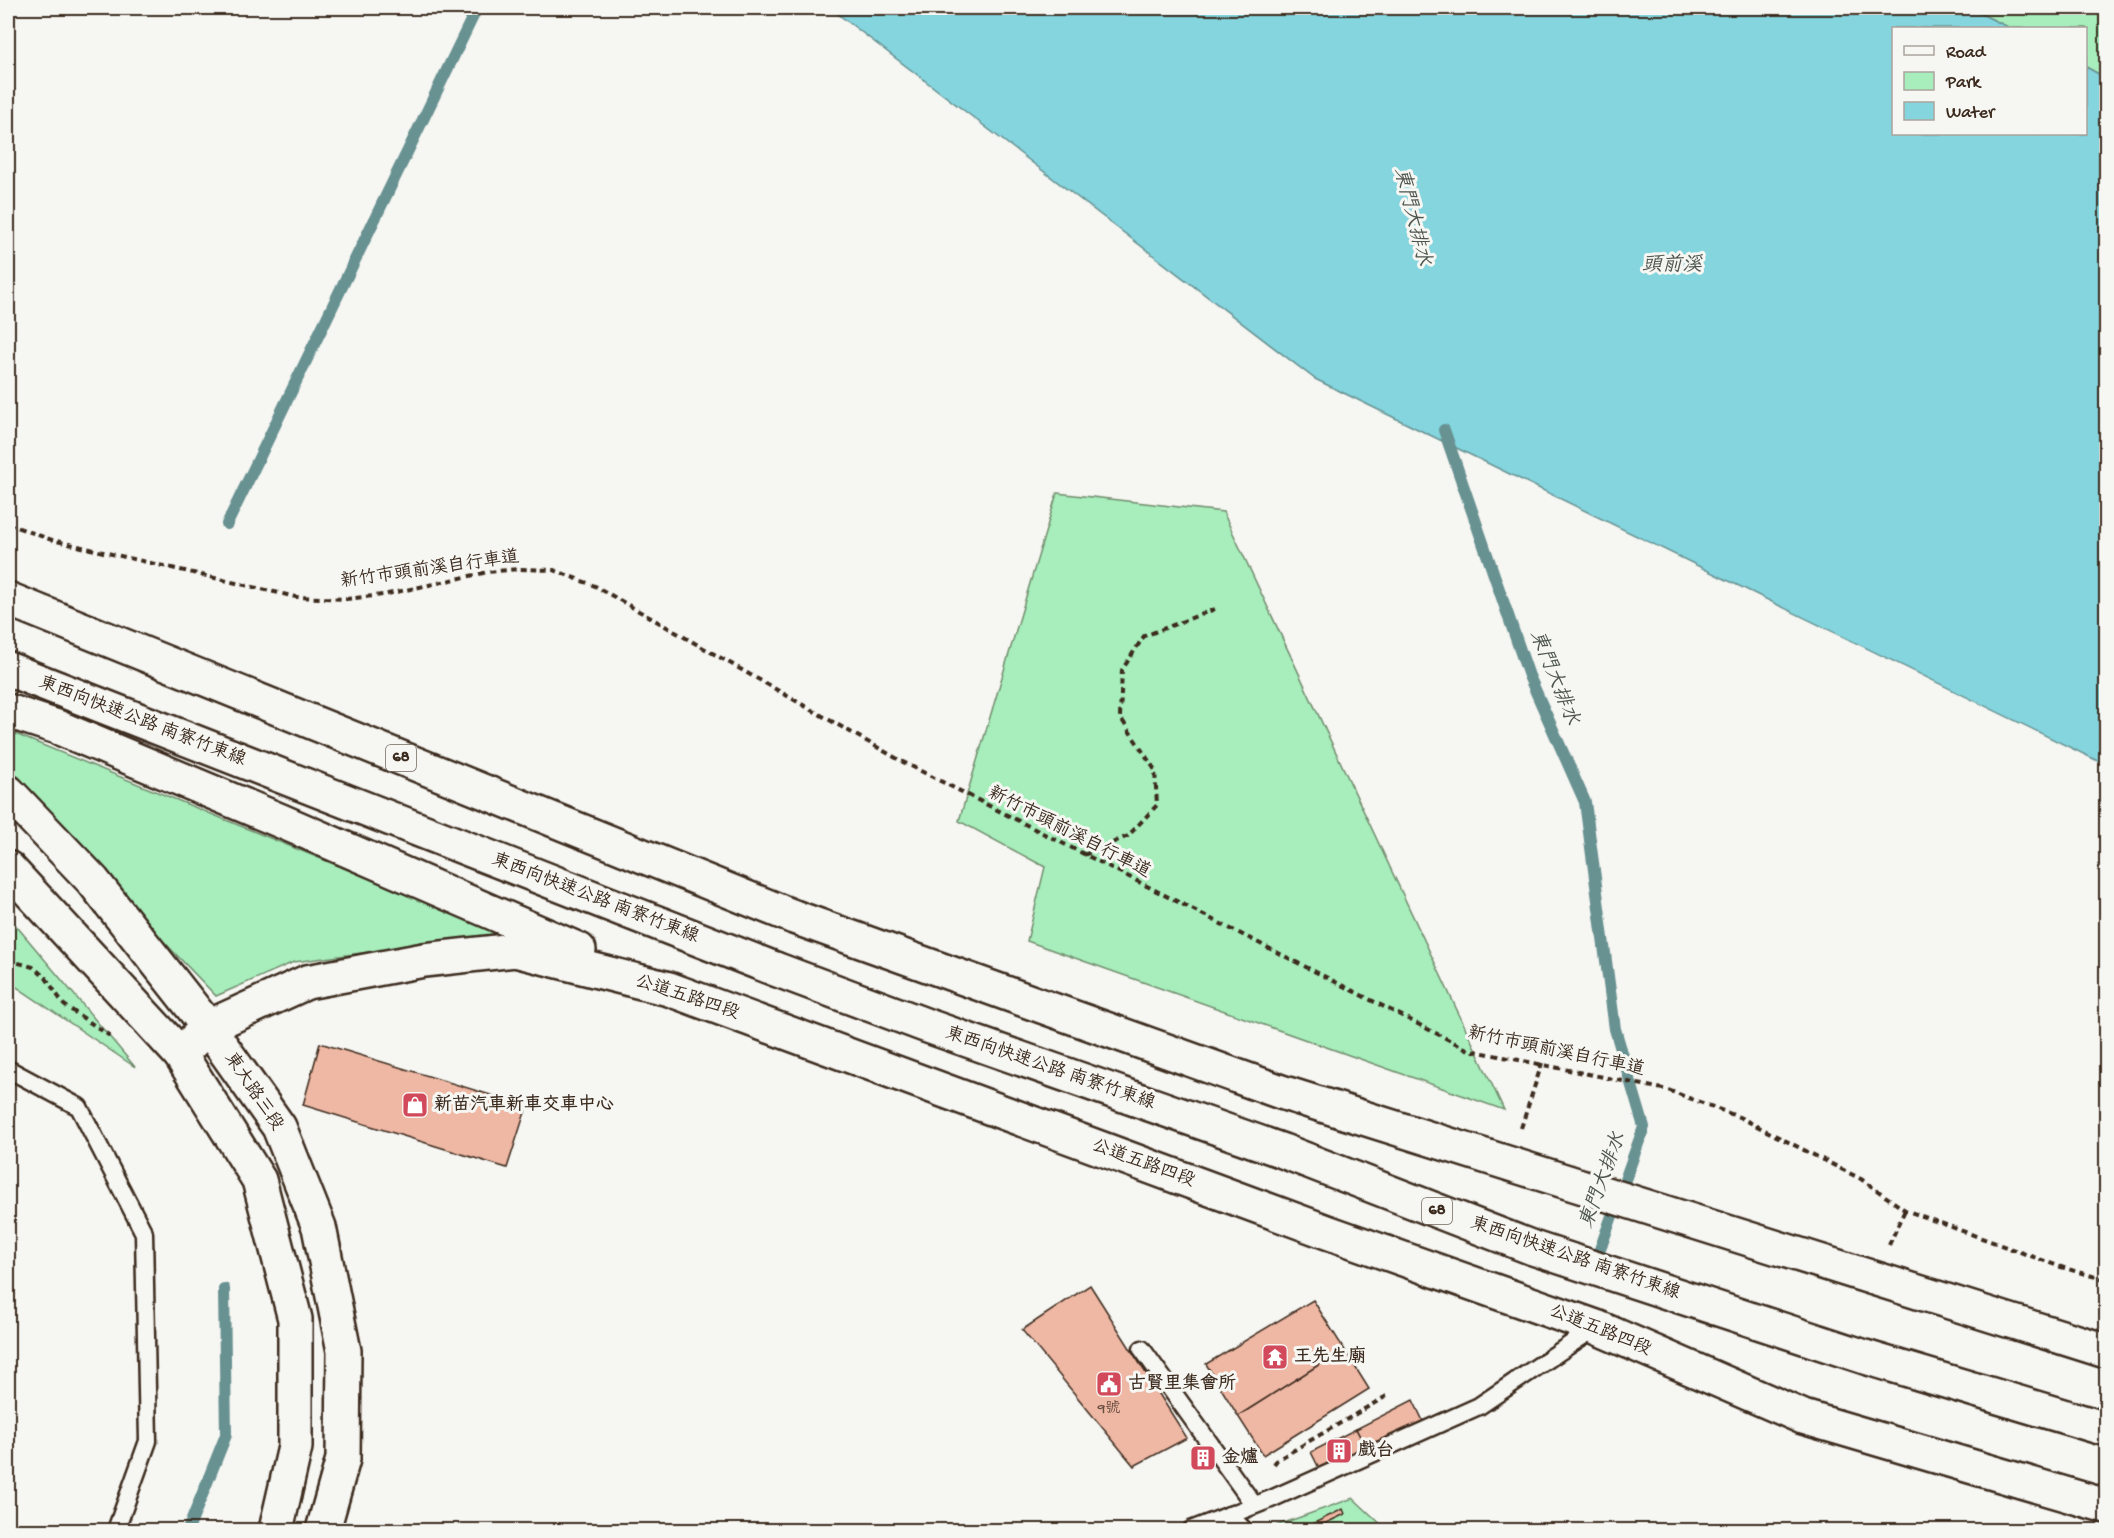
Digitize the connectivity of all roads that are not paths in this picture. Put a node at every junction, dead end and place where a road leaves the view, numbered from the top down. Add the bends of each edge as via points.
1 (8, 598) edge
2 (8, 669) edge
3 (8, 711) edge
4 (8, 792) edge
5 (8, 868) edge
6 (669, 989) junction
7 (208, 1027) junction
8 (180, 1054) junction
9 (8, 1069) edge
10 (1596, 1327) junction
11 (1142, 1350) dead end
12 (2106, 1351) edge
13 (2106, 1429) edge
14 (1254, 1505) junction
15 (2106, 1506) edge
16 (1229, 1515) junction
17 (116, 1530) edge
18 (276, 1530) edge
19 (323, 1530) edge
20 (1191, 1530) edge
21 (1244, 1530) edge

1 - 12 main road, 68, bridge via 794,917 1281,1092
2 - 13 main road, 東西向快速公路 南寮竹東線 / 68, bridge via 775,969 1283,1151 1533,1248 1865,1357
3 - 6 main road via 57,727 249,807
4 - 7 main road, 東大路三段 via 93,881
5 - 8 main road
6 - 7 main road, 公道五路四段 via 515,951 424,960 307,982
6 - 10 main road, 公道五路四段 via 1315,1228
7 - 8 main road, 公道五路四段
7 - 19 main road, 東大路三段 via 279,1127 319,1227 344,1351 343,1458
8 - 18 main road via 259,1180 294,1319 295,1448
9 - 17 lane via 79,1107 144,1233 148,1441
10 - 14 lane via 1479,1406
10 - 15 main road, 公道五路四段 via 1803,1417
11 - 14 lane
14 - 16 lane
16 - 20 lane
16 - 21 lane

